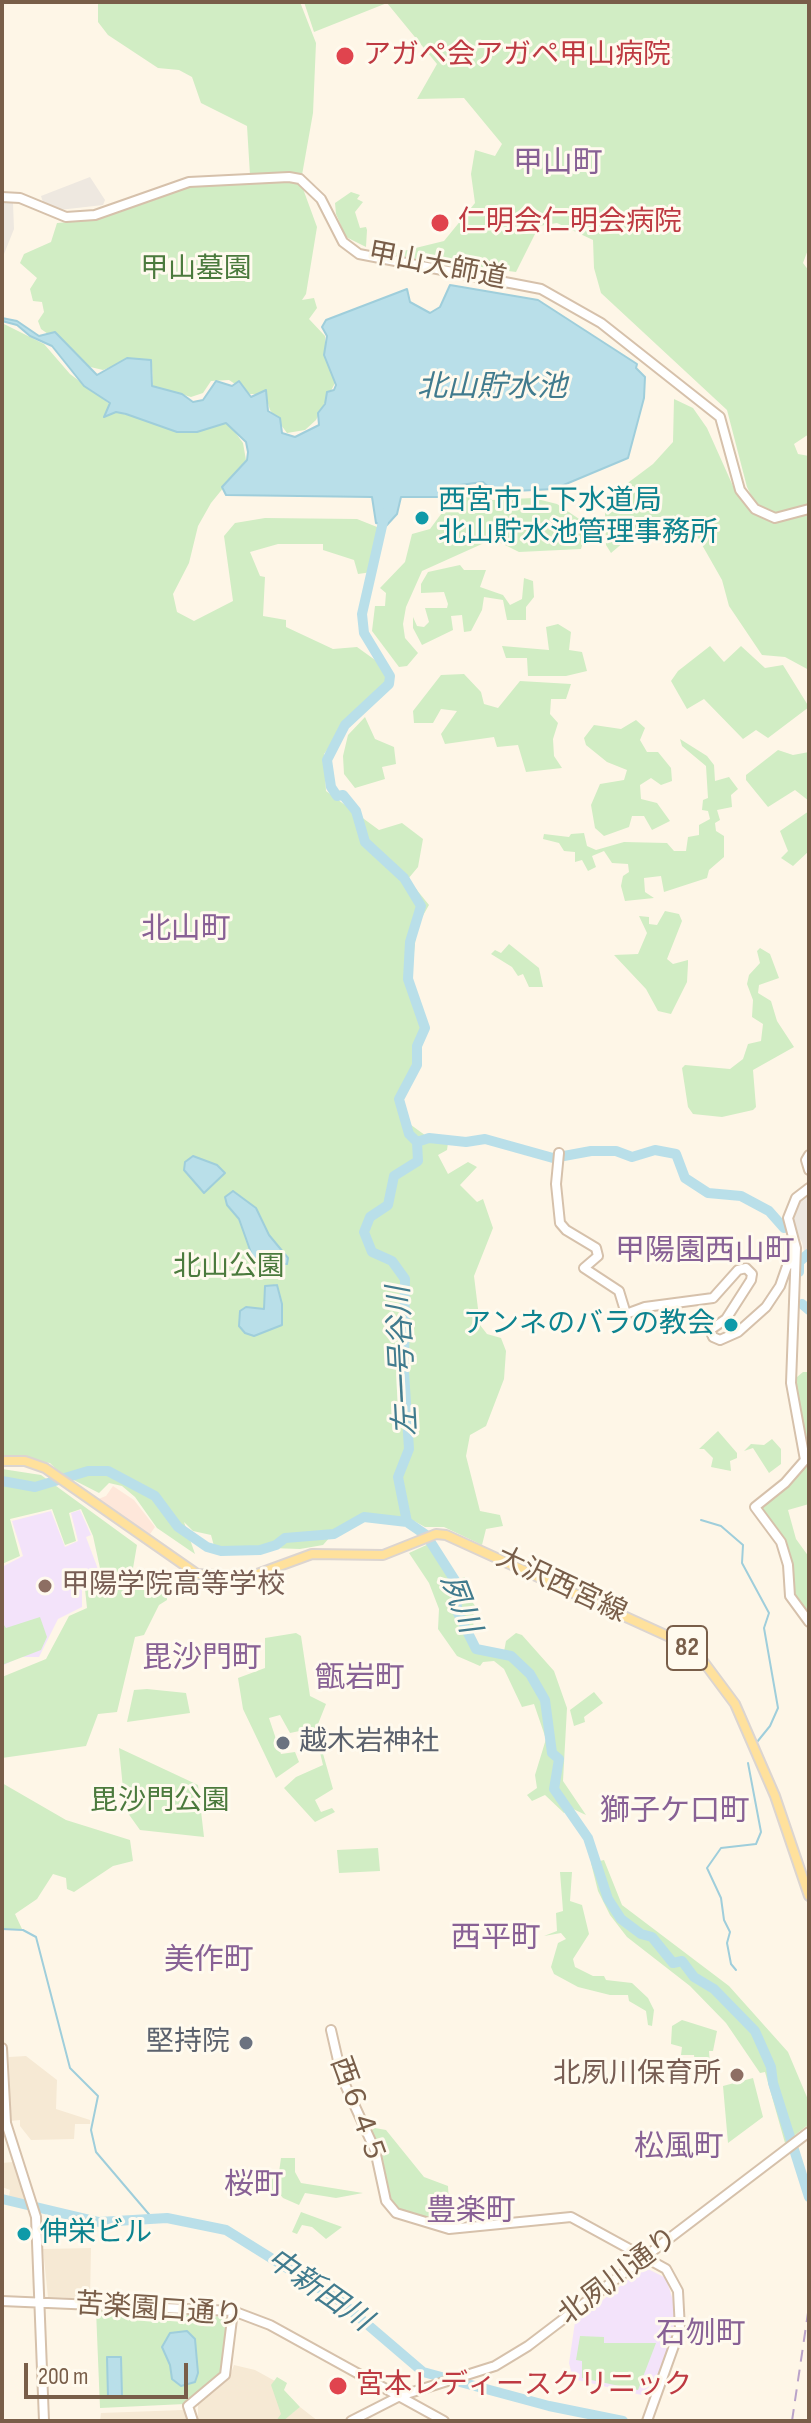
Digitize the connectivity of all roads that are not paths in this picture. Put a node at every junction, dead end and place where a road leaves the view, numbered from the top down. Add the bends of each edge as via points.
1 (2, 197) edge
2 (809, 509) edge
3 (809, 1155) edge
4 (559, 1157) dead end
5 (809, 1170) edge
6 (809, 1188) edge
7 (795, 1261) junction
8 (2, 1461) edge
9 (809, 1622) edge
10 (809, 1896) edge
11 (331, 2030) dead end
12 (2, 2048) edge
13 (809, 2132) edge
14 (647, 2257) junction
15 (2, 2301) edge
16 (40, 2302) junction
17 (233, 2311) junction
18 (400, 2396) junction
19 (44, 2421) edge
20 (193, 2421) edge
21 (351, 2421) edge
22 (444, 2421) edge
23 (647, 2421) edge

1 - 2 street, 甲山大師道 via 20,198 66,217 95,215 189,182 300,179 321,199 343,242 359,254 541,289 601,323 720,417 740,490 755,509 775,518
3 - 5 street
4 - 7 street via 560,1223 598,1250 584,1268 619,1291 626,1314 713,1298 746,1268 751,1280 726,1319 710,1330 720,1340 766,1307 787,1266
6 - 7 street via 796,1198 788,1218
7 - 9 street via 790,1367 805,1456 785,1483 755,1507 781,1542 790,1596
8 - 10 main road, 大沢西宮線 / 82 via 25,1461 50,1471 169,1557 205,1575 249,1577 312,1554 383,1555 446,1535 672,1638 723,1684 775,1796
11 - 14 street, 西６４５ via 342,2078 377,2154 386,2201 396,2213 449,2229 571,2217
12 - 16 street via 6,2123 33,2205
13 - 14 street, 北夙川通り
14 - 18 street, 北夙川通り via 495,2366
14 - 23 street via 669,2273 681,2312 677,2346
15 - 16 street, 苦楽園口通り
16 - 17 street, 苦楽園口通り
16 - 19 street
17 - 18 street, 苦楽園口通り via 270,2325
17 - 20 street via 225,2375 188,2406
18 - 21 street, 北夙川通り
18 - 22 street, 苦楽園口通り

